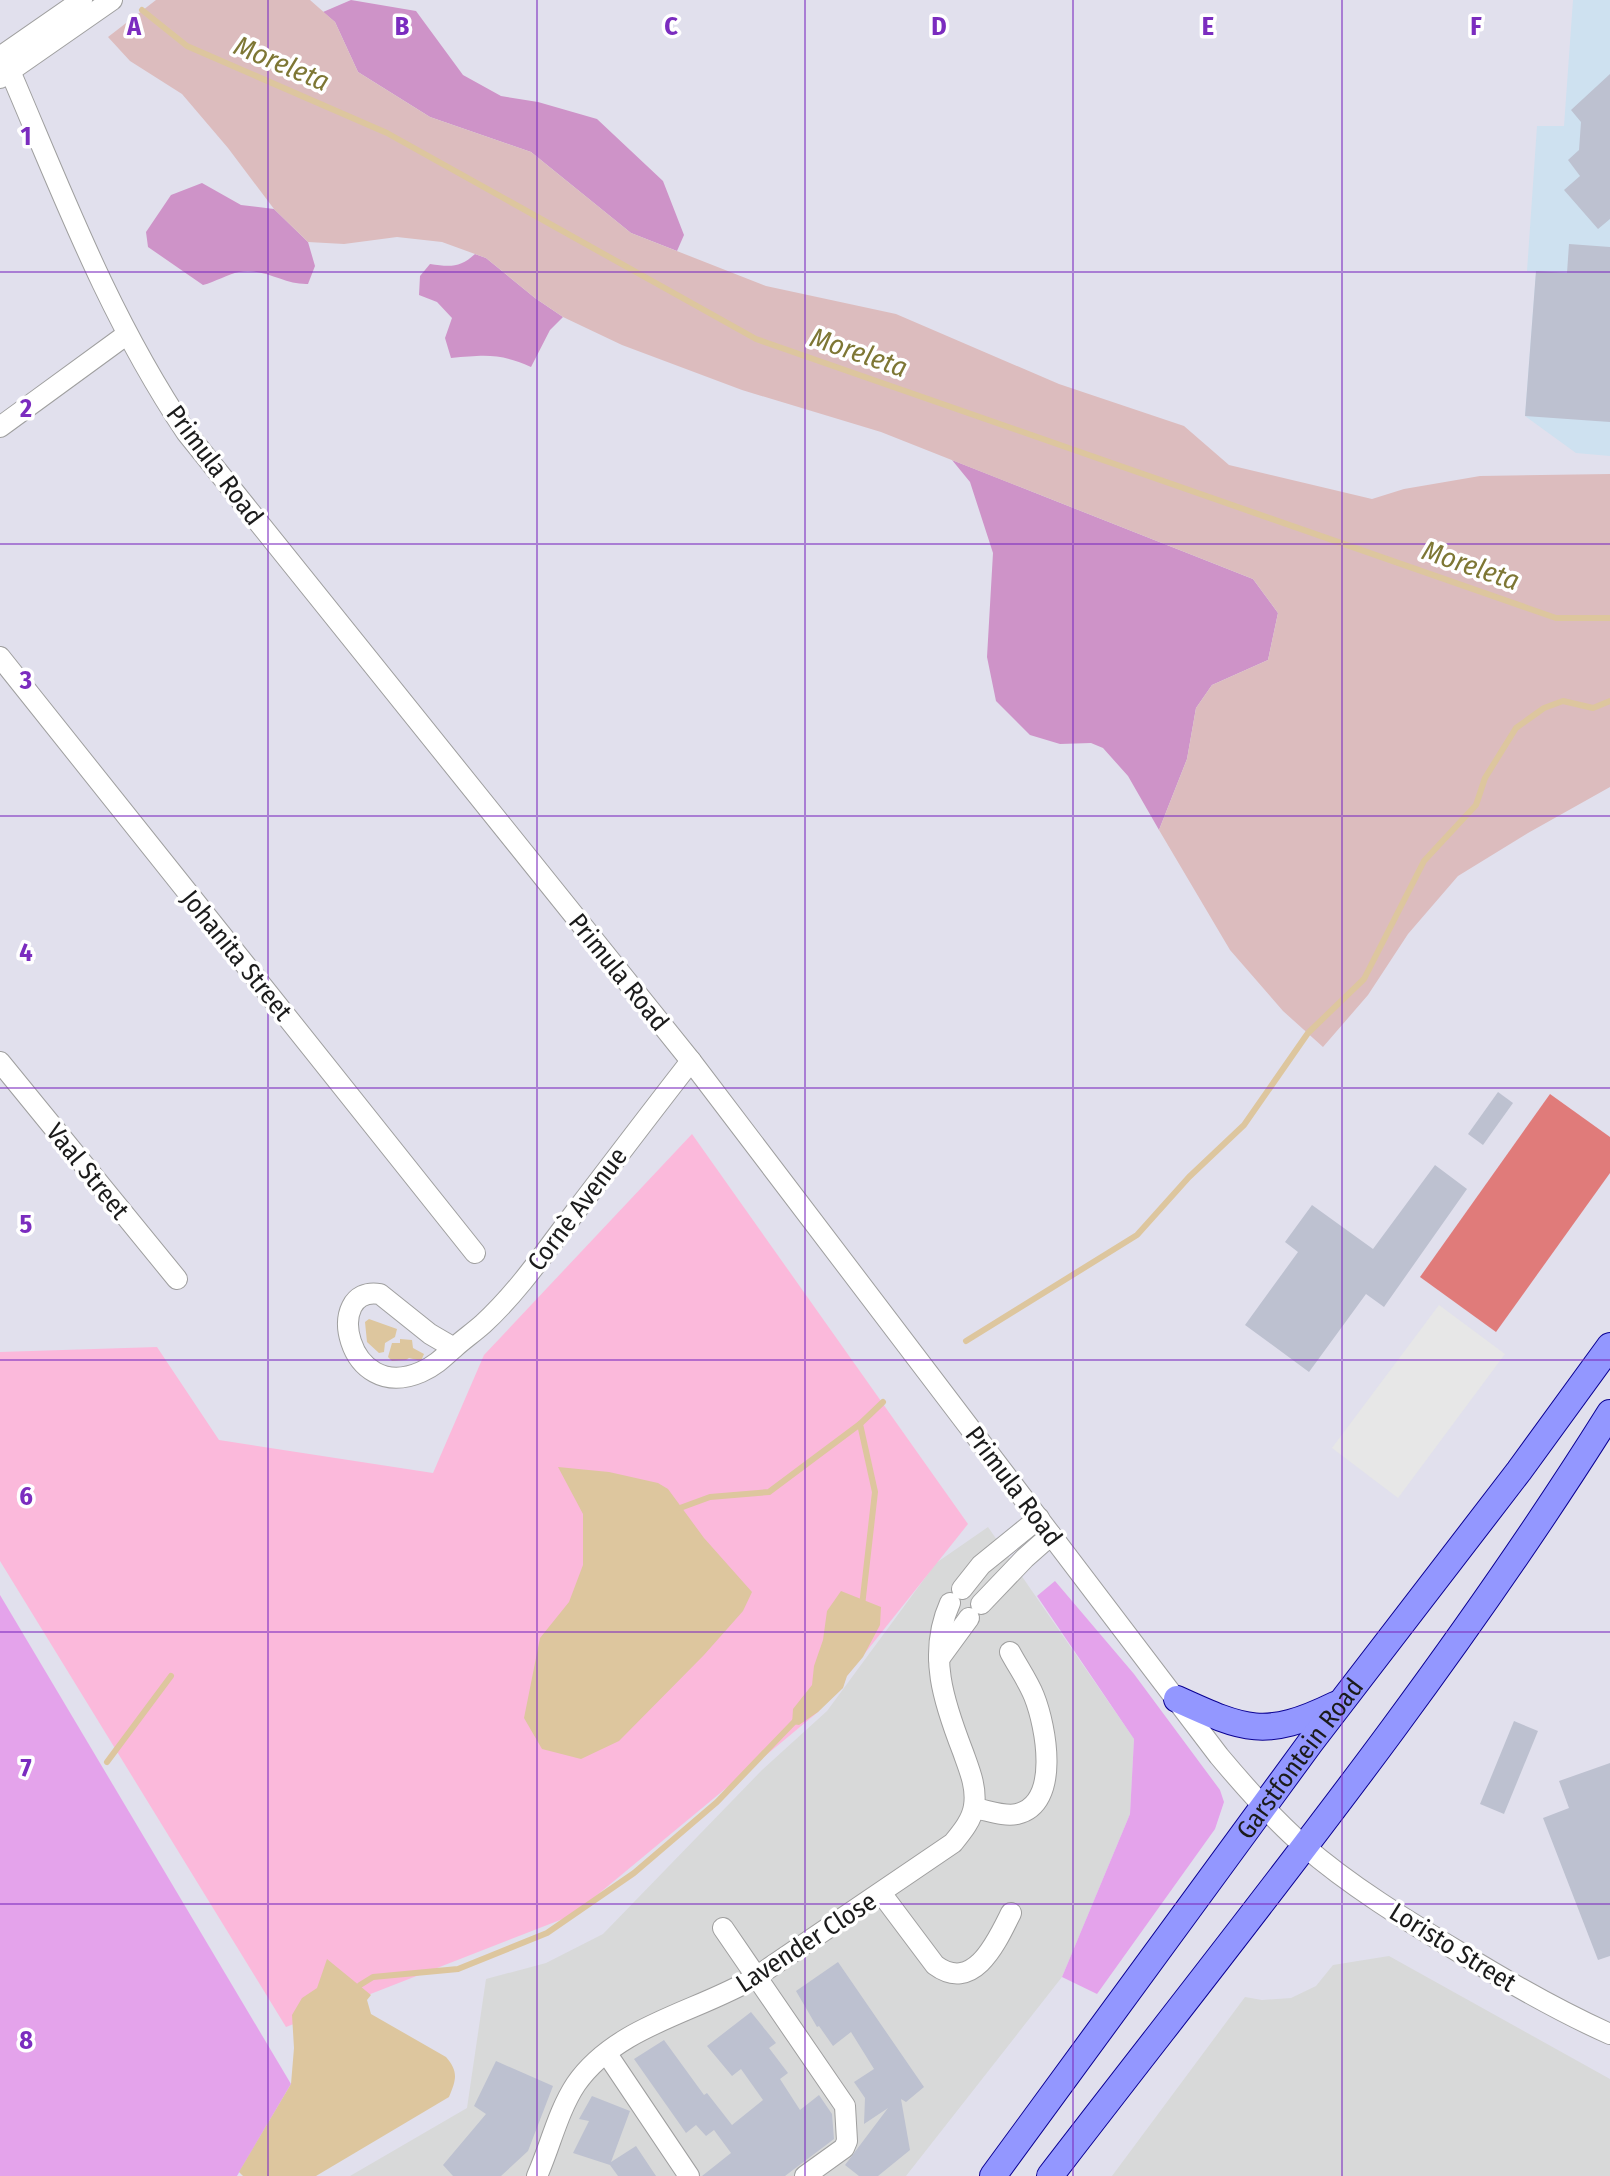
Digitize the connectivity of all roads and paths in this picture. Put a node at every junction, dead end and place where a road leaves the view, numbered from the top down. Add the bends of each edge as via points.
1 (82, 0) edge
2 (112, 0) edge
3 (2, 66) edge
4 (126, 335) junction
5 (0, 427) edge
6 (0, 657) edge
7 (691, 1061) junction
8 (0, 1062) edge
9 (475, 1253) dead end
10 (177, 1279) dead end
11 (1610, 1346) edge
12 (454, 1348) junction
13 (1610, 1413) edge
14 (1039, 1518) junction
15 (1051, 1535) junction
16 (1010, 1652) dead end
17 (939, 1659) junction
18 (1177, 1699) junction
19 (1342, 1701) junction
20 (1263, 1807) junction
21 (974, 1808) junction
22 (1304, 1846) junction
23 (881, 1893) junction
24 (1011, 1913) dead end
25 (723, 1928) dead end
26 (756, 1977) junction
27 (1610, 2034) edge
28 (607, 2054) junction
29 (537, 2176) edge
30 (689, 2176) edge
31 (805, 2176) edge
32 (993, 2176) edge
33 (1050, 2176) edge

1 - 3 street
2 - 3 street
3 - 4 street, Primula Road
4 - 5 street
4 - 7 street, Primula Road via 206,457
6 - 9 street, Johanita Street
7 - 12 street, Cornè Avenue via 521,1283
7 - 14 street, Primula Road
8 - 10 street, Vaal Street
11 - 19 main road, Garstfontein Road
12 - 12 street, Cornè Avenue via 380,1294 370,1292 354,1302 349,1322 352,1348 377,1373 415,1374
13 - 22 main road via 1547,1514
14 - 15 street, Primula Road
14 - 17 street via 981,1565 956,1596 939,1632
15 - 17 street via 975,1611
15 - 18 street, Primula Road
16 - 21 street via 1042,1721 1045,1778 1035,1804 1025,1811 1014,1815
17 - 21 street via 943,1695 972,1777
18 - 19 main road via 1253,1727 1300,1722
18 - 20 street, Primula Road
19 - 20 main road, Garstfontein Road
20 - 22 street, Primula Road
20 - 32 main road, Garstfontein Road
21 - 23 street, Lavender Close via 953,1843
22 - 27 street, Loristo Street via 1423,1931 1518,1988
22 - 33 main road
23 - 24 street via 935,1965 954,1974 964,1973 986,1956
23 - 26 street, Lavender Close
25 - 26 street
26 - 28 street, Lavender Close via 659,2022
26 - 31 street via 845,2106 844,2148
28 - 29 street, Lavender Close via 575,2085
28 - 30 street

